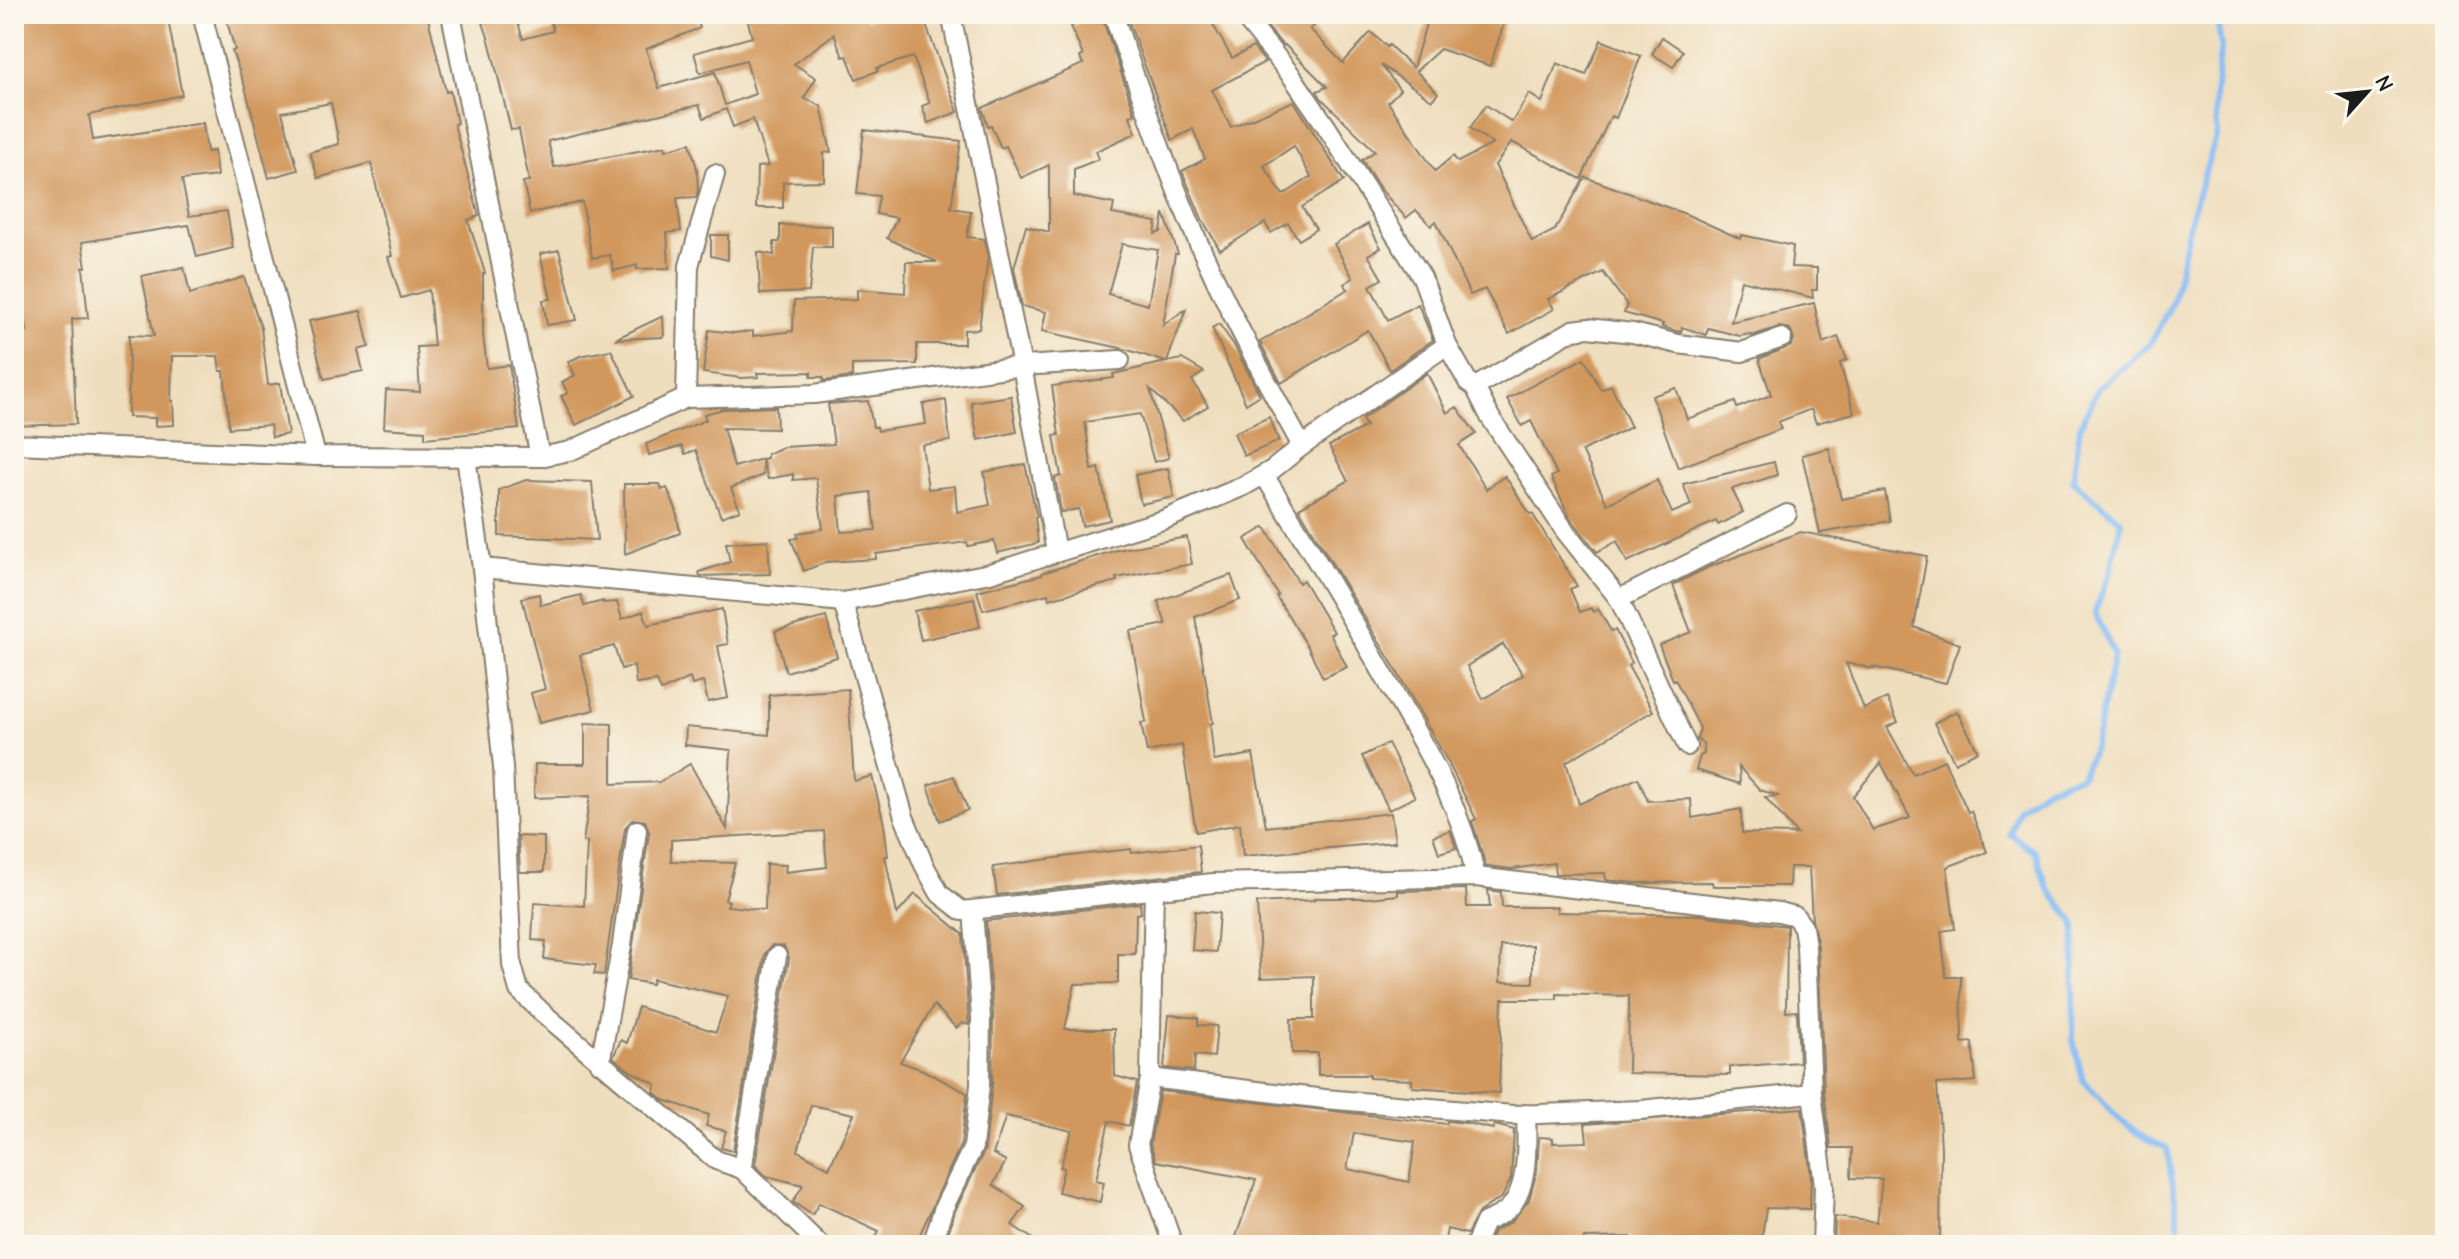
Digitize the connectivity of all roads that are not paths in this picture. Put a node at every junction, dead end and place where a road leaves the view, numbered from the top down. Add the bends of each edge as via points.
1 (202, 14) edge
2 (451, 14) edge
3 (951, 14) edge
4 (1113, 14) edge
5 (1242, 14) edge
6 (715, 174) dead end
7 (1782, 338) dead end
8 (1447, 345) junction
9 (1120, 360) dead end
10 (1022, 366) junction
11 (1475, 387) junction
12 (686, 398) junction
13 (14, 444) edge
14 (1302, 446) junction
15 (316, 456) junction
16 (466, 457) junction
17 (540, 457) junction
18 (1264, 475) junction
19 (1787, 514) dead end
20 (1056, 552) junction
21 (482, 568) junction
22 (1619, 599) junction
23 (843, 602) junction
24 (1687, 746) dead end
25 (637, 830) dead end
26 (1476, 877) junction
27 (1154, 889) junction
28 (973, 910) junction
29 (777, 956) dead end
30 (600, 1063) junction
31 (1150, 1078) junction
32 (1812, 1093) junction
33 (1526, 1114) junction
34 (742, 1169) junction
35 (820, 1245) edge
36 (932, 1245) edge
37 (1173, 1245) edge
38 (1475, 1245) edge
39 (1822, 1245) edge

1 - 15 street
2 - 17 street
3 - 10 street
4 - 14 street via 1199,244
5 - 8 street via 1326,126 1422,277
6 - 12 street via 689,266
7 - 11 street via 1734,352 1633,333 1573,330
8 - 11 street
8 - 14 street
9 - 10 street
10 - 12 street via 814,394
10 - 20 street
11 - 22 street via 1565,531
12 - 17 street via 570,451
13 - 15 street
14 - 18 street
15 - 16 street
16 - 17 street
16 - 21 street
18 - 20 street via 1166,519
18 - 26 street via 1430,757 1459,814
19 - 22 street
20 - 23 street via 990,573
21 - 23 street
21 - 30 street via 503,767 512,965 519,990
22 - 24 street
23 - 28 street via 904,817 924,865 950,904
25 - 30 street
26 - 27 street
26 - 32 street via 1795,916 1805,935
27 - 28 street
27 - 31 street
28 - 36 street via 981,1018 973,1147
29 - 34 street
30 - 34 street via 716,1160
31 - 33 street via 1325,1099
31 - 37 street via 1138,1145
32 - 33 street via 1640,1110
32 - 39 street via 1824,1185
33 - 38 street via 1519,1192 1506,1212 1485,1222
34 - 35 street

